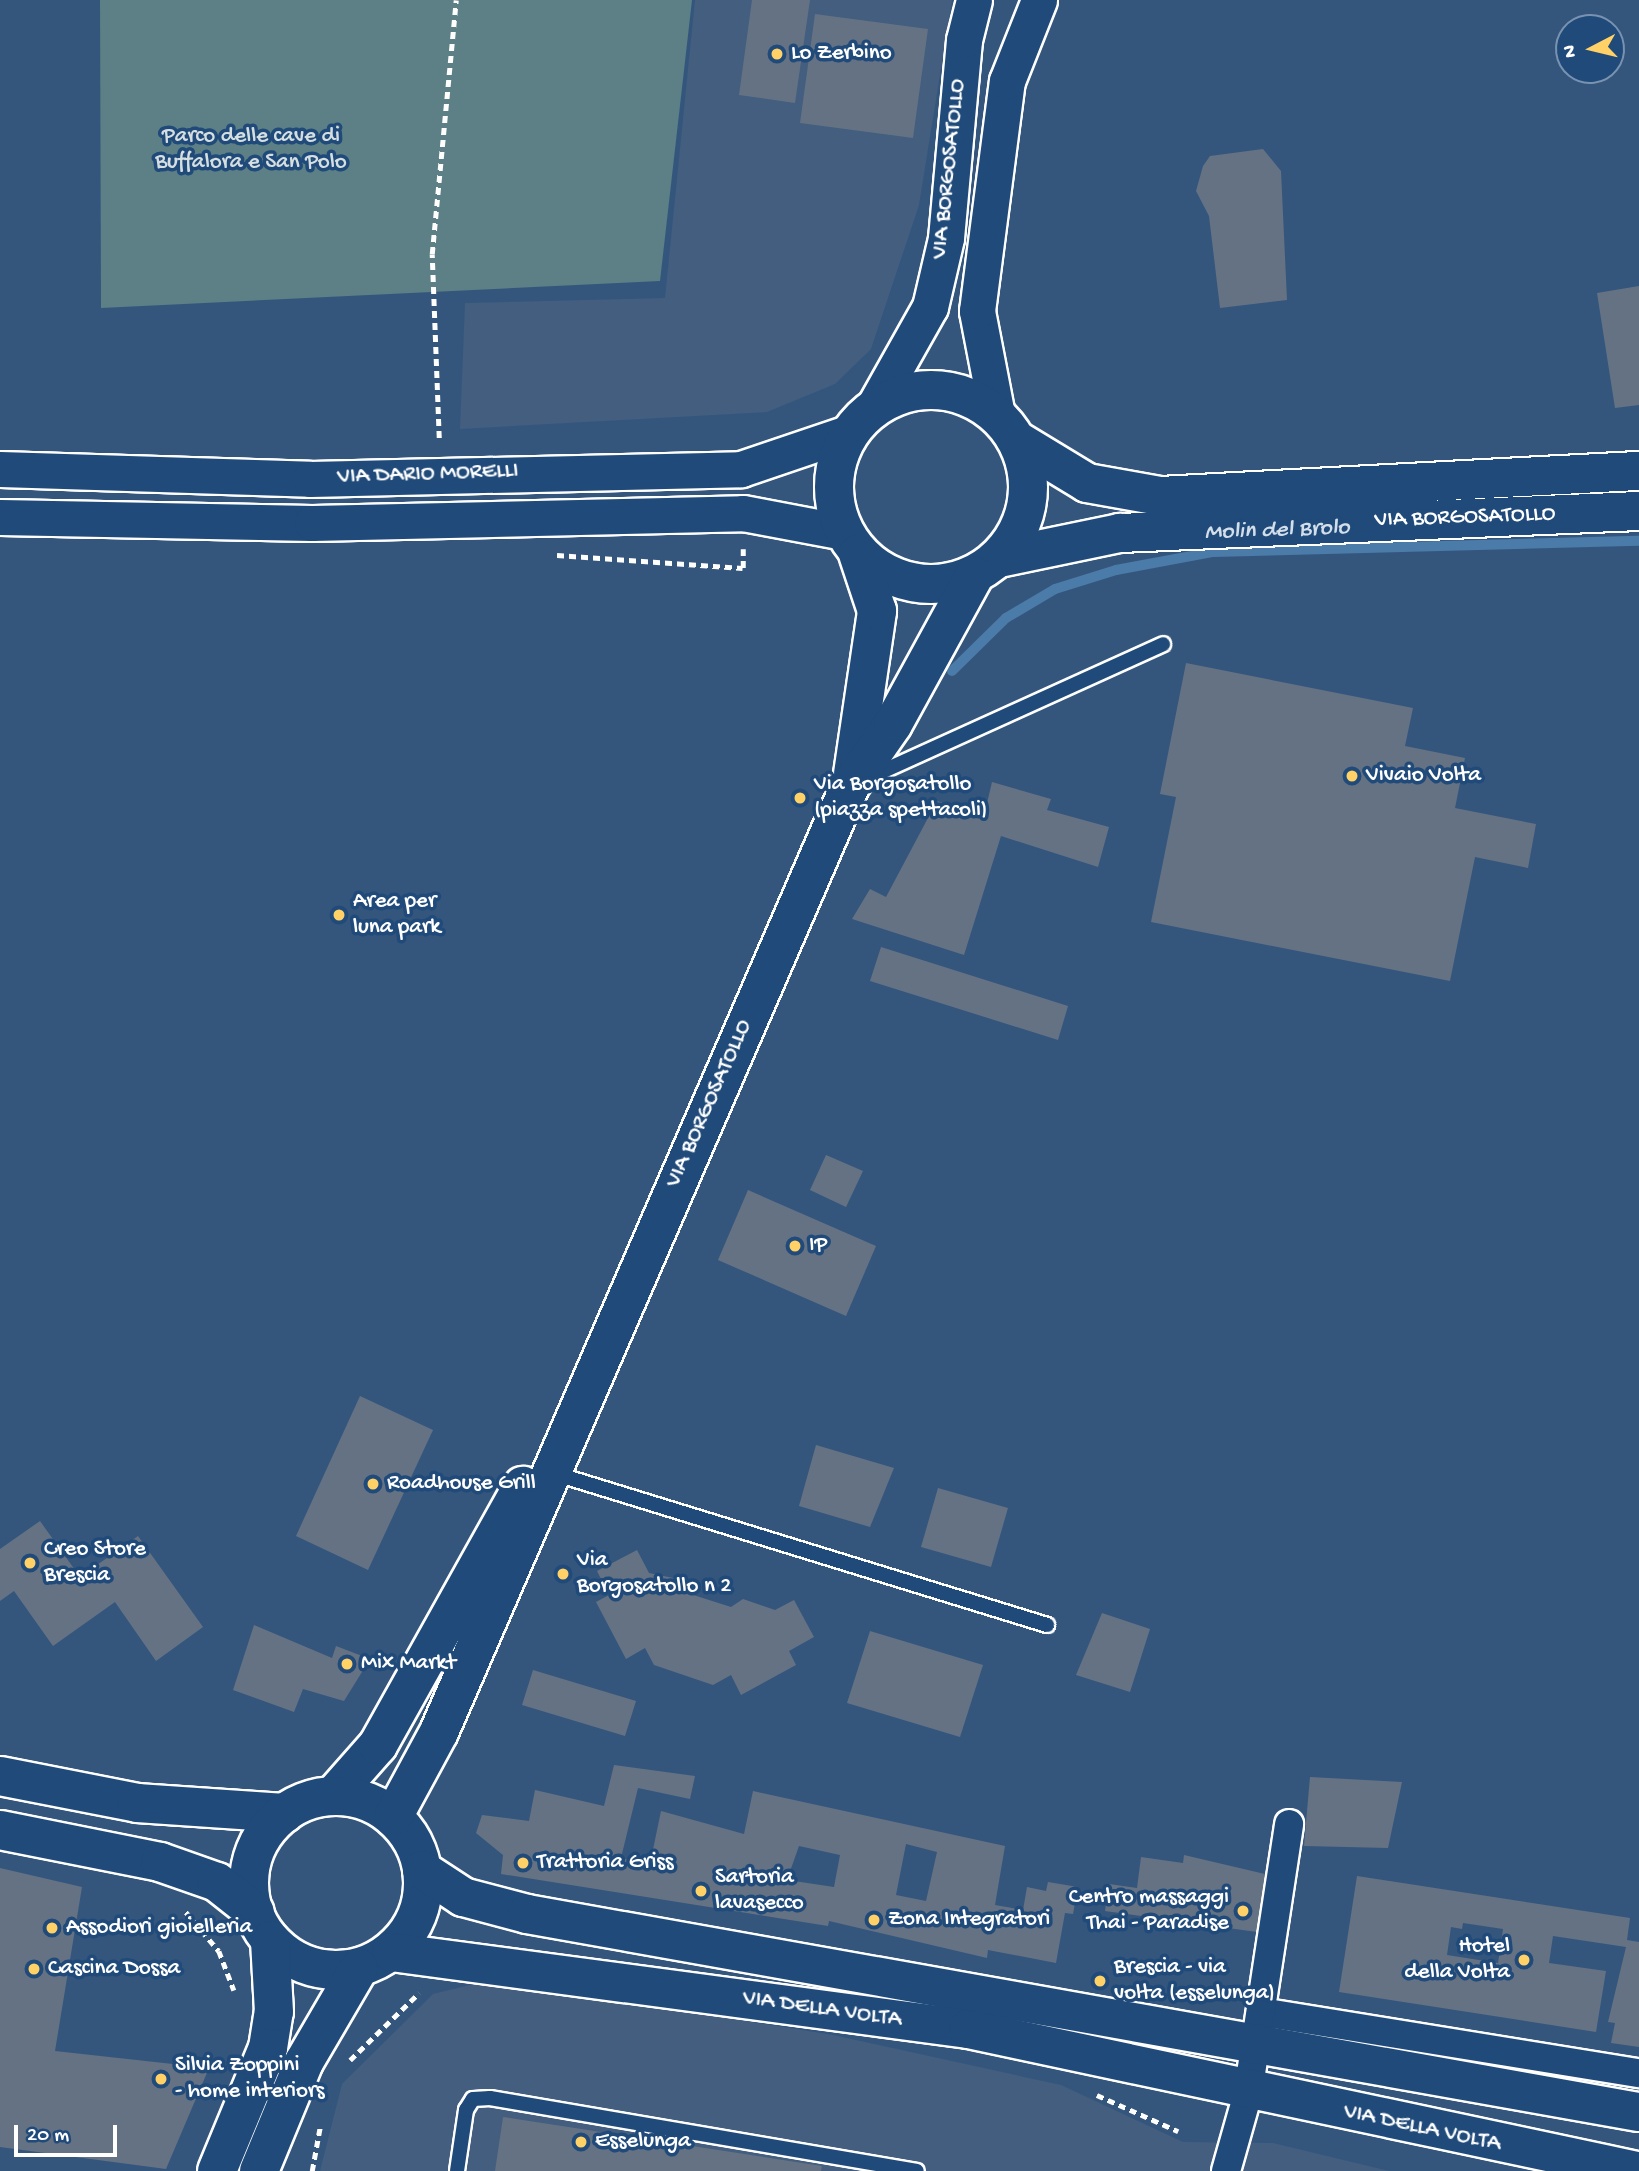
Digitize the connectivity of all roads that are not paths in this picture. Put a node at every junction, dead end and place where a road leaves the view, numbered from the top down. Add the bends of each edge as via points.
1 (974, 0) edge
2 (1039, 0) edge
3 (861, 420) junction
4 (1007, 428) junction
5 (0, 470) edge
6 (1639, 471) edge
7 (1639, 511) edge
8 (0, 517) edge
9 (851, 543) junction
10 (987, 567) junction
11 (1163, 644) dead end
12 (850, 786) junction
13 (570, 1422) junction
14 (548, 1472) junction
15 (1046, 1625) dead end
16 (0, 1776) edge
17 (333, 1796) junction
18 (285, 1813) junction
19 (393, 1817) junction
20 (1289, 1824) dead end
21 (0, 1830) edge
22 (422, 1870) junction
23 (262, 1926) junction
24 (375, 1960) junction
25 (1259, 2029) junction
26 (1639, 2073) edge
27 (1248, 2094) junction
28 (1639, 2112) edge
29 (850, 2165) edge
30 (217, 2171) edge
31 (259, 2171) edge
32 (457, 2171) edge
33 (917, 2171) edge
34 (1226, 2171) edge
35 (1637, 2171) edge

1 - 3 street, VIA BORGOSATOLLO via 964,40 946,238 930,307
2 - 4 street, VIA BORGOSATOLLO via 1007,81 977,311
3 - 4 main road via 903,393 936,389 969,396
3 - 5 street, VIA DARIO MORELLI via 741,469 310,479
3 - 9 main road via 833,481
4 - 6 main road, VIA BORGOSATOLLO via 1087,483 1160,496
4 - 10 main road via 1028,503 1018,532
7 - 10 main road, VIA BORGOSATOLLO via 1120,533
8 - 9 street, VIA DARIO MORELLI via 312,523 743,513
9 - 10 main road via 883,573 912,584 944,585
9 - 12 main road, VIA BORGOSATOLLO via 877,611
10 - 12 main road, VIA BORGOSATOLLO
11 - 12 lane
12 - 13 main road, VIA BORGOSATOLLO
13 - 14 main road, VIA BORGOSATOLLO
13 - 17 main road, VIA BORGOSATOLLO via 504,1512 378,1745
14 - 15 lane
14 - 19 main road, VIA BORGOSATOLLO via 439,1732
16 - 18 main road via 138,1803
17 - 18 main road
17 - 19 main road via 355,1798
18 - 23 main road via 269,1828 251,1868
19 - 22 main road, VIA DELLA VOLTA
20 - 25 street
21 - 23 main road, VIA DELLA VOLTA via 160,1862 217,1882
22 - 24 main road via 418,1915
22 - 25 main road, VIA DELLA VOLTA via 463,1897 527,1914
23 - 24 main road, VIA DELLA VOLTA via 301,1963
23 - 30 main road via 274,2012 268,2048
24 - 27 main road, VIA DELLA VOLTA via 968,2029
24 - 31 main road via 304,2062
25 - 26 street, VIA DELLA VOLTA
25 - 27 street
25 - 28 main road, VIA DELLA VOLTA
27 - 34 street
27 - 35 main road, VIA DELLA VOLTA
29 - 32 lane via 490,2098 473,2099 466,2110
29 - 33 lane

